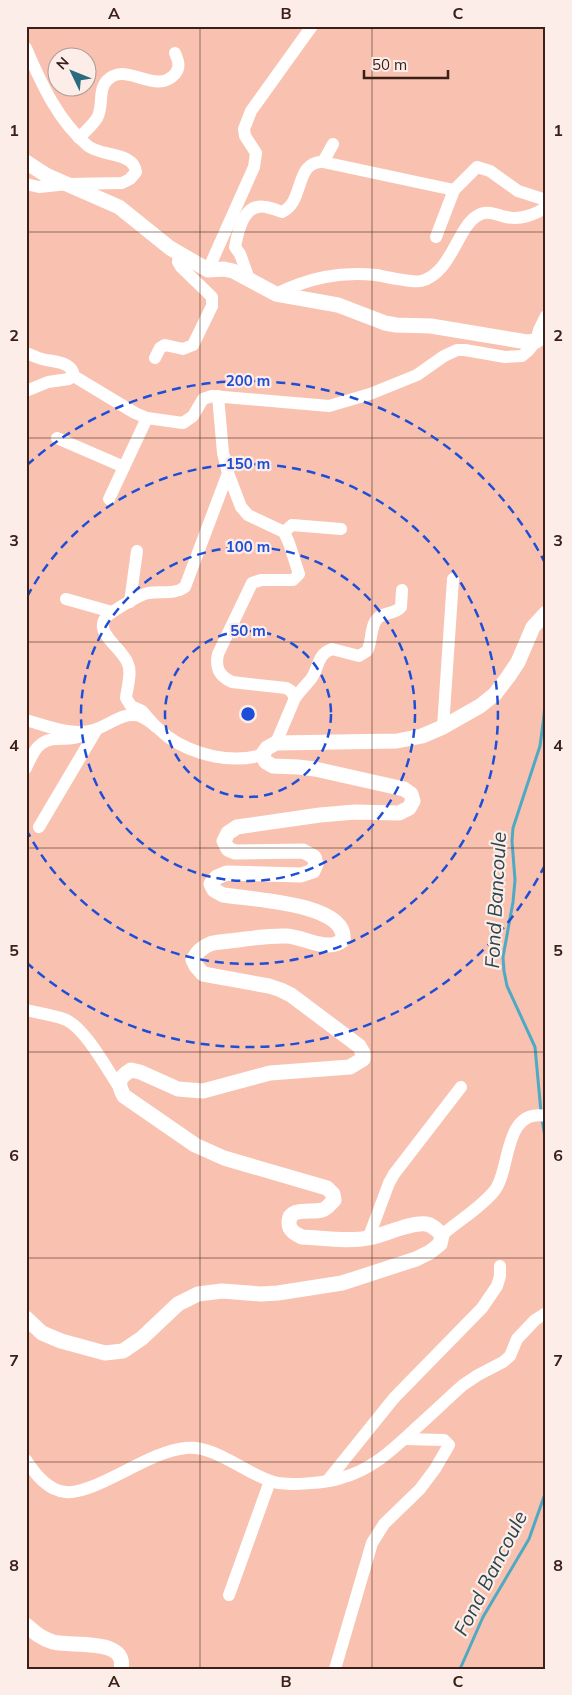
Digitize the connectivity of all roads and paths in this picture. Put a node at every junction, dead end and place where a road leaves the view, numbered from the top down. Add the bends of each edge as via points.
1 (312, 26) edge
2 (26, 48) edge
3 (175, 53) dead end
4 (79, 138) junction
5 (333, 144) dead end
6 (26, 162) edge
7 (323, 162) junction
8 (26, 184) edge
9 (68, 184) junction
10 (454, 190) junction
11 (546, 200) edge
12 (546, 207) edge
13 (436, 237) dead end
14 (179, 254) junction
15 (208, 270) junction
16 (249, 280) junction
17 (276, 294) junction
18 (546, 316) edge
19 (541, 337) edge
20 (26, 353) edge
21 (155, 358) dead end
22 (72, 375) junction
23 (26, 391) edge
24 (218, 396) junction
25 (147, 418) junction
26 (57, 438) dead end
27 (124, 467) junction
28 (228, 473) junction
29 (110, 499) dead end
30 (341, 529) dead end
31 (284, 532) junction
32 (137, 551) dead end
33 (453, 579) dead end
34 (402, 590) dead end
35 (66, 599) dead end
36 (130, 602) junction
37 (112, 612) junction
38 (546, 613) edge
39 (296, 698) junction
40 (26, 720) edge
41 (155, 726) junction
42 (443, 727) junction
43 (93, 730) junction
44 (276, 743) junction
45 (262, 755) junction
46 (26, 768) edge
47 (39, 828) dead end
48 (26, 1010) edge
49 (119, 1087) junction
50 (461, 1087) dead end
51 (546, 1116) edge
52 (442, 1235) junction
53 (368, 1239) junction
54 (500, 1266) dead end
55 (546, 1313) edge
56 (26, 1318) edge
57 (404, 1439) junction
58 (26, 1460) edge
59 (270, 1480) junction
60 (328, 1480) junction
61 (229, 1595) dead end
62 (26, 1625) edge
63 (121, 1669) edge
64 (335, 1669) edge

1 - 15 street via 251,111 244,129 256,153 254,167
2 - 4 street via 58,111
3 - 4 street via 179,64 176,72 161,82 123,75 109,79 102,89 97,118
4 - 9 street via 101,153 126,158 136,167 136,172 122,183
5 - 7 street
6 - 9 main road
7 - 10 street
7 - 16 street via 314,163 305,171 294,202 286,211 264,206 252,209 243,218 235,247
8 - 9 street via 39,188
9 - 14 main road via 119,206
10 - 11 street via 477,167 490,171 518,191
10 - 13 street
12 - 17 street via 516,218 489,212 475,216 447,261 420,281 356,274 299,282
14 - 15 main road
14 - 21 street via 181,267 212,297 212,306 193,345 183,349 165,345
15 - 16 main road via 233,271
16 - 17 main road
17 - 19 main road via 329,302 396,325 431,326 518,341
18 - 19 street via 539,330
19 - 24 street via 522,356 505,357 457,350 417,375 329,406
20 - 22 street via 66,364
22 - 23 street via 69,379 48,382
22 - 25 street
24 - 25 street via 202,399 193,416 183,423
24 - 28 street
25 - 27 street
26 - 27 street
27 - 29 street
28 - 31 street via 241,507 248,515
28 - 36 street via 185,587 180,591 149,593
30 - 31 street via 292,525
31 - 39 street via 298,577 252,583 216,661 220,675 232,682 286,688
32 - 36 street
33 - 42 street
34 - 39 street via 401,607 375,622 367,651 359,656 332,649 323,653 312,678
35 - 37 street
36 - 37 street
37 - 41 street via 106,617 104,635 128,663 126,698
38 - 42 main road via 533,627 518,662 495,694
39 - 44 street
40 - 43 street via 72,732
41 - 43 street via 140,716 129,716
41 - 45 street via 188,748 207,754 238,759
42 - 44 main road via 397,741
43 - 46 street via 70,739 43,742
43 - 47 street
44 - 45 main road
45 - 49 main road via 273,766 298,766 404,789 411,794 413,801 409,808 399,812 320,815 232,830 224,842 235,852 303,851 314,857 316,864 313,871 301,875 227,873 211,884 214,890 223,895 321,912 340,927 344,933 342,940 326,946 289,936 272,936 210,944 197,952 193,960 203,974 269,986 291,995 359,1046 363,1059 350,1067 270,1073 203,1091 178,1089 130,1070 122,1076
48 - 49 street via 65,1019 76,1026
49 - 53 main road via 124,1096 202,1148 224,1158 327,1188 334,1200 329,1206 290,1216 288,1222 295,1234 302,1237
50 - 53 street via 394,1174
51 - 52 street via 534,1116 519,1125 494,1192
52 - 53 main road via 426,1224
52 - 56 main road via 440,1244 416,1259 342,1283 278,1293 222,1291 198,1294 178,1304 123,1351 105,1353 61,1341 42,1333
54 - 60 street via 497,1286 482,1308 394,1398
55 - 57 street via 518,1339 510,1356 463,1385
57 - 60 street via 381,1460 340,1479
57 - 64 street via 444,1440 449,1444 420,1489 376,1533
58 - 59 street via 44,1482 66,1492 99,1484 173,1450 188,1448 213,1453
59 - 60 street via 286,1484
59 - 61 street
62 - 63 main road via 50,1642 93,1644 114,1651 120,1657

